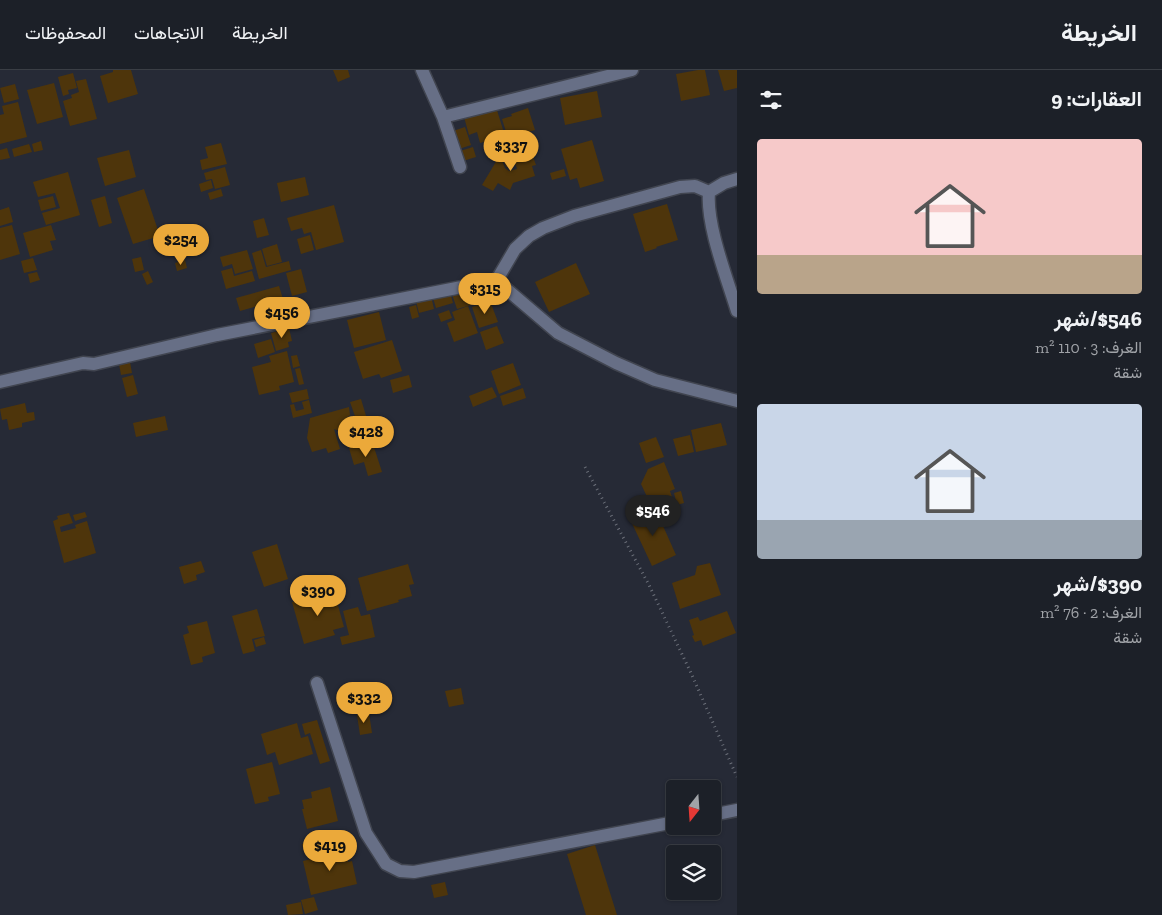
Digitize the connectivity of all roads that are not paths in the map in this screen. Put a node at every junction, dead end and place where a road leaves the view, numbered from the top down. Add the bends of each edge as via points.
1 (422, 70) edge
2 (632, 70) edge
3 (443, 117) junction
4 (460, 166) dead end
5 (737, 179) edge
6 (709, 192) junction
7 (495, 283) junction
8 (737, 311) edge
9 (0, 382) edge
10 (737, 401) edge
11 (318, 683) dead end
12 (737, 810) edge
13 (721, 813) edge
14 (666, 824) edge

1 - 3 street
2 - 3 street
3 - 4 street
5 - 6 street
6 - 7 street via 695,186 680,187 574,216 543,228 515,249
6 - 8 street via 711,222
7 - 9 street via 226,333
7 - 10 street via 503,286 558,333 616,363 654,380
11 - 14 street via 366,833 391,868 414,872
12 - 13 street

